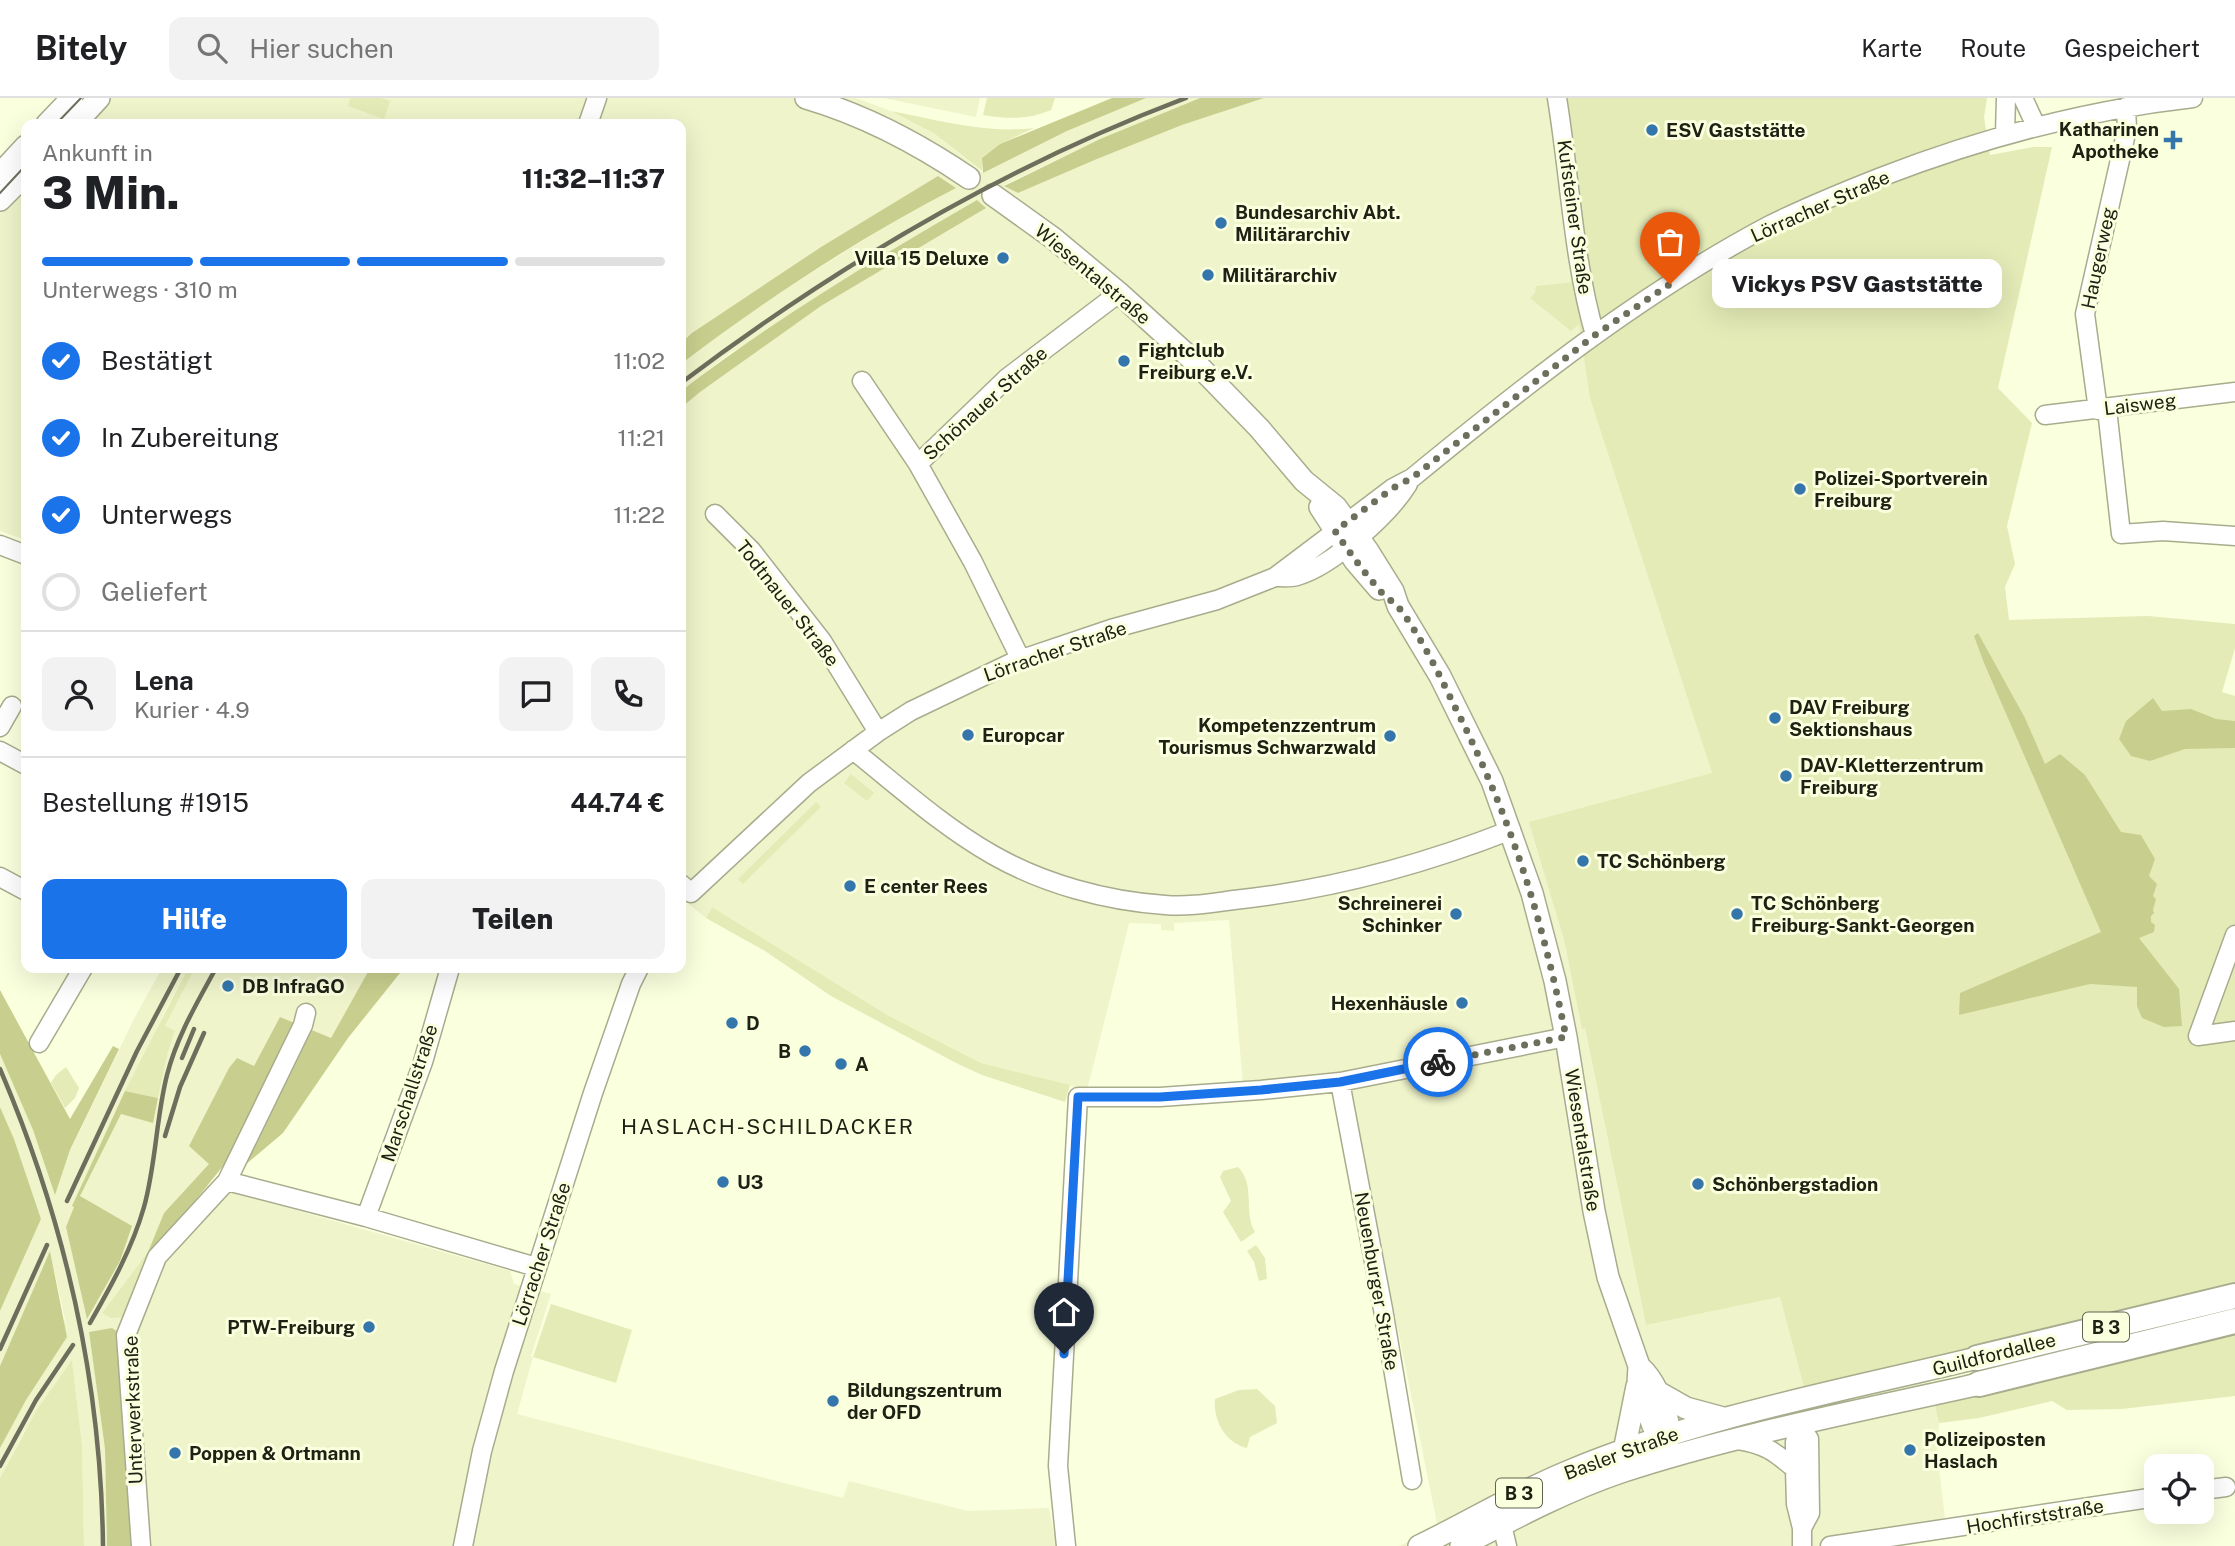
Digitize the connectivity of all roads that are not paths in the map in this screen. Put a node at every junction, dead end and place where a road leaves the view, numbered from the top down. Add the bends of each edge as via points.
1 (72, 98) edge
2 (99, 98) edge
3 (597, 98) edge
4 (806, 98) edge
5 (1557, 98) edge
6 (2006, 98) edge
7 (2023, 98) edge
8 (2193, 98) edge
9 (2126, 107) junction
10 (52, 119) edge
11 (80, 119) edge
12 (590, 119) edge
13 (2036, 126) junction
14 (2005, 134) junction
15 (21, 151) edge
16 (0, 173) edge
17 (969, 178) dead end
18 (21, 179) edge
19 (993, 195) dead end
20 (0, 200) edge
21 (1119, 292) junction
22 (1595, 335) junction
23 (862, 381) dead end
24 (2235, 392) edge
25 (2103, 409) junction
26 (2045, 415) dead end
27 (918, 464) junction
28 (715, 514) dead end
29 (1346, 534) junction
30 (2235, 536) edge
31 (0, 545) edge
32 (21, 553) edge
33 (1021, 660) junction
34 (12, 706) dead end
35 (0, 727) edge
36 (878, 732) junction
37 (853, 750) junction
38 (0, 751) edge
39 (21, 762) edge
40 (1511, 830) junction
41 (0, 877) edge
42 (21, 888) edge
43 (686, 889) edge
44 (2235, 935) edge
45 (80, 973) edge
46 (449, 973) edge
47 (636, 973) edge
48 (306, 1013) dead end
49 (2235, 1031) edge
50 (1566, 1037) junction
51 (39, 1043) dead end
52 (1340, 1082) junction
53 (227, 1181) junction
54 (366, 1217) junction
55 (536, 1267) junction
56 (2235, 1296) edge
57 (2235, 1321) edge
58 (1977, 1358) joint
59 (1644, 1380) junction
60 (1979, 1384) joint
61 (1794, 1402) junction
62 (1728, 1418) junction
63 (1800, 1424) junction
64 (1665, 1436) junction
65 (1738, 1440) junction
66 (1624, 1451) junction
67 (1672, 1458) junction
68 (1795, 1469) junction
69 (1412, 1480) dead end
70 (2225, 1487) dead end
71 (2214, 1488) edge
72 (2144, 1499) edge
73 (1502, 1525) junction
74 (1802, 1537) edge
75 (141, 1546) edge
76 (463, 1546) edge
77 (1066, 1546) edge
78 (1419, 1546) edge
79 (1461, 1546) edge
80 (1507, 1546) edge
81 (1830, 1546) edge

1 - 10 main road
2 - 11 main road
3 - 12 street
4 - 17 main road via 897,135
5 - 22 street, Kufsteiner Straße via 1581,280
6 - 14 street
7 - 13 street
8 - 9 street, Lörracher Straße
9 - 13 street, Lörracher Straße
9 - 25 street, Haugerweg via 2127,129 2085,314
13 - 14 street, Lörracher Straße
14 - 22 street, Lörracher Straße via 1835,195 1771,225 1660,290
15 - 16 main road
18 - 20 main road
19 - 21 main road, Wiesentalstraße
21 - 27 street, Schönauer Straße via 1007,378
21 - 29 main road, Wiesentalstraße via 1259,428
22 - 29 street, Lörracher Straße via 1412,478 1402,495
23 - 27 street, Schönauer Straße
24 - 25 street, Laisweg
25 - 26 street, Laisweg
25 - 30 street, Haugerweg via 2121,534 2163,531
27 - 33 street, Schönauer Straße
28 - 36 street, Todtnauer Straße via 751,550 822,642
29 - 33 street, Lörracher Straße via 1275,577 1217,600
29 - 40 main road, Wiesentalstraße via 1385,596 1398,606 1440,676
31 - 32 street
33 - 36 street, Lörracher Straße via 930,701
34 - 35 street
36 - 37 street, Lörracher Straße
37 - 40 street via 994,856 1077,890 1166,906 1271,896 1373,875
37 - 43 street, Lörracher Straße
38 - 39 street
40 - 50 main road, Wiesentalstraße via 1538,915
41 - 42 street
44 - 49 street via 2198,1036
45 - 51 street
46 - 54 street, Marschallstraße via 423,1062
47 - 55 street, Lörracher Straße
48 - 53 street, Unterwerkstraße
50 - 52 street
50 - 59 main road, Wiesentalstraße via 1608,1277
52 - 69 street, Neuenburger Straße
52 - 77 street via 1160,1097 1078,1097 1058,1466
53 - 54 street
53 - 75 street, Unterwerkstraße via 157,1258 126,1335
54 - 55 street
55 - 76 street, Lörracher Straße via 482,1451
56 - 58 highway, Guildfordallee / B 3
57 - 60 highway, Guildfordallee / B 3
58 - 61 main road, Guildfordallee / B 3
59 - 62 main road via 1686,1408
59 - 64 main road, Wiesentalstraße via 1653,1426
59 - 66 main road
60 - 63 main road, Guildfordallee / B 3
61 - 62 main road, Basler Straße / B 3
61 - 63 main road
62 - 64 main road, Basler Straße / B 3
63 - 65 main road, Basler Straße / B 3
63 - 68 street
63 - 74 street via 1810,1439 1810,1513
64 - 66 main road, Basler Straße / B 3
64 - 67 main road, Wiesentalstraße
65 - 67 main road, Basler Straße / B 3
65 - 68 street via 1773,1450
66 - 78 main road, Basler Straße / B 3 via 1526,1490
67 - 73 main road, Basler Straße / B 3 via 1592,1483
68 - 74 street
70 - 71 street
72 - 81 street, Hochfirststraße
73 - 79 main road, Basler Straße / B 3
73 - 80 street

